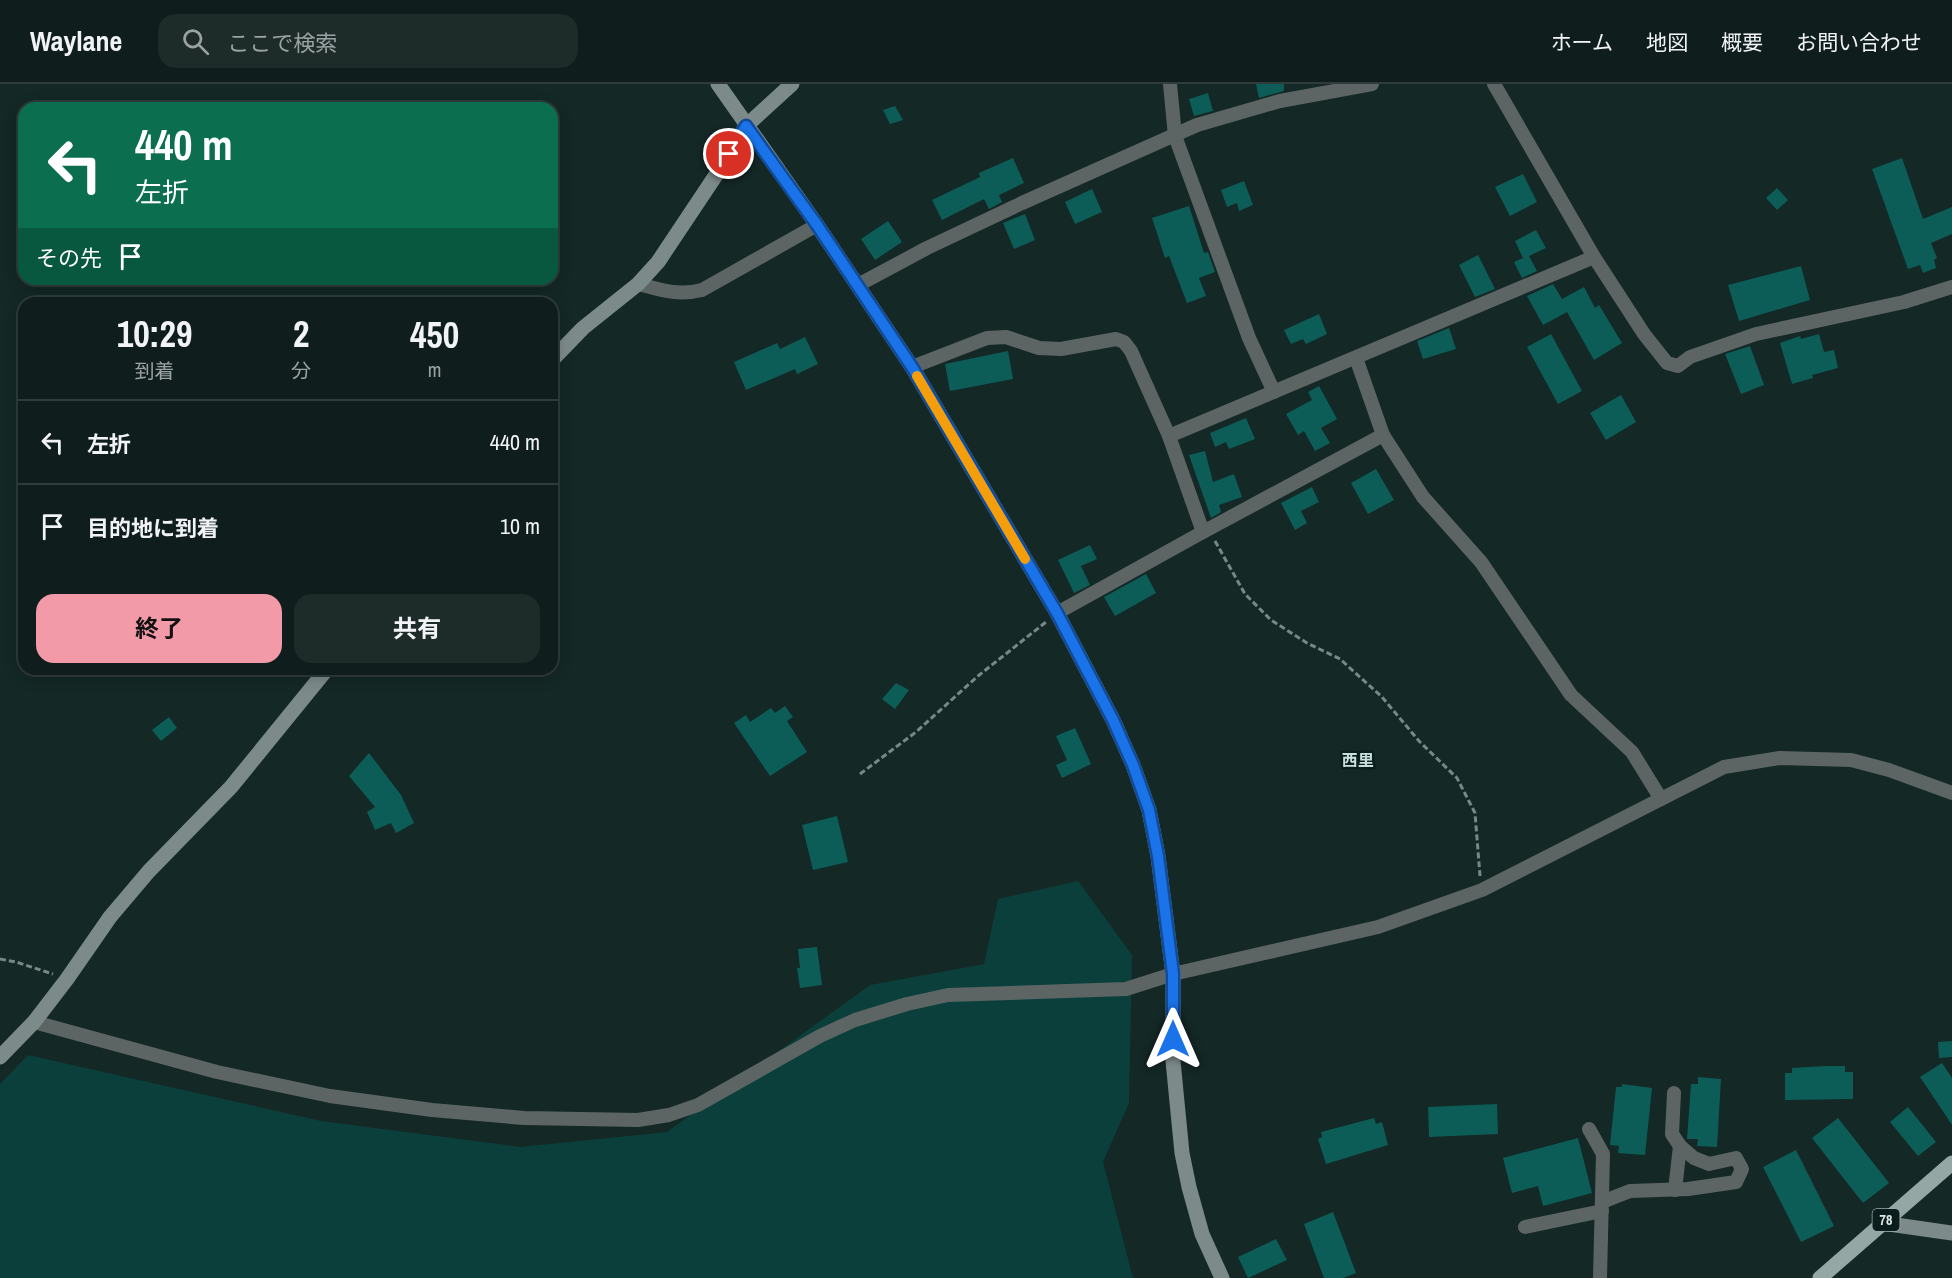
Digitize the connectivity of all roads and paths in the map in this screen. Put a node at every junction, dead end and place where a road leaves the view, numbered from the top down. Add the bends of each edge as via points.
1 (718, 84) edge
2 (792, 84) edge
3 (1170, 84) edge
4 (1372, 84) edge
5 (1494, 84) edge
6 (746, 126) junction
7 (1174, 136) junction
8 (817, 225) junction
9 (1594, 257) junction
10 (638, 284) junction
11 (858, 285) junction
12 (1952, 287) edge
13 (558, 354) edge
14 (1356, 358) junction
15 (912, 367) junction
16 (1274, 392) junction
17 (1383, 435) junction
18 (1169, 436) junction
19 (1206, 530) junction
20 (1057, 613) junction
21 (322, 675) edge
22 (860, 774) dead end
23 (1952, 793) edge
24 (1661, 799) junction
25 (1482, 890) junction
26 (0, 959) edge
27 (1173, 974) junction
28 (67, 979) junction
29 (34, 1022) junction
30 (0, 1057) edge
31 (1674, 1093) dead end
32 (1589, 1129) dead end
33 (1680, 1146) junction
34 (1952, 1163) edge
35 (1675, 1190) junction
36 (1602, 1207) junction
37 (1882, 1223) junction
38 (1525, 1227) dead end
39 (1952, 1233) edge
40 (1222, 1278) edge
41 (1600, 1278) edge
42 (1820, 1278) edge

1 - 6 main road
2 - 6 main road
3 - 7 street
4 - 7 street via 1280,101 1197,125
5 - 9 street
6 - 8 main road
6 - 10 main road via 658,262
7 - 11 street via 1022,203
7 - 16 street via 1249,338
8 - 10 street via 702,290 670,292
8 - 11 main road
9 - 12 street via 1644,334 1667,363 1678,366 1690,357 1756,334 1904,302
9 - 14 street
10 - 13 main road via 583,328
11 - 15 main road
14 - 16 street
14 - 17 street
15 - 18 street via 987,338 1006,337 1040,348 1061,349 1116,339 1131,351
15 - 20 main road
16 - 18 street
17 - 19 street
17 - 24 street via 1423,497 1481,562 1571,695 1632,752
18 - 19 street
19 - 20 street
19 - 25 path via 1245,594 1271,620 1340,659 1382,697 1457,778 1475,813
20 - 22 path
20 - 27 main road via 1113,720 1149,810
21 - 28 main road via 231,787 149,870
23 - 24 street via 1851,760 1780,758 1724,767
24 - 25 street
25 - 27 street via 1378,927
26 - 28 path
27 - 29 street via 1126,989 948,995 908,1004 855,1020 820,1036 698,1105 638,1120 513,1117 330,1096 217,1072
27 - 40 main road via 1173,1061 1182,1153 1202,1234
28 - 29 main road
29 - 30 main road
31 - 33 street via 1672,1134
32 - 36 street via 1603,1154
33 - 35 street
33 - 35 street via 1709,1164 1736,1158 1742,1169 1736,1182
34 - 37 main road, 78
35 - 36 street via 1630,1191
36 - 38 street
36 - 41 street
37 - 39 main road
37 - 42 main road, 78

